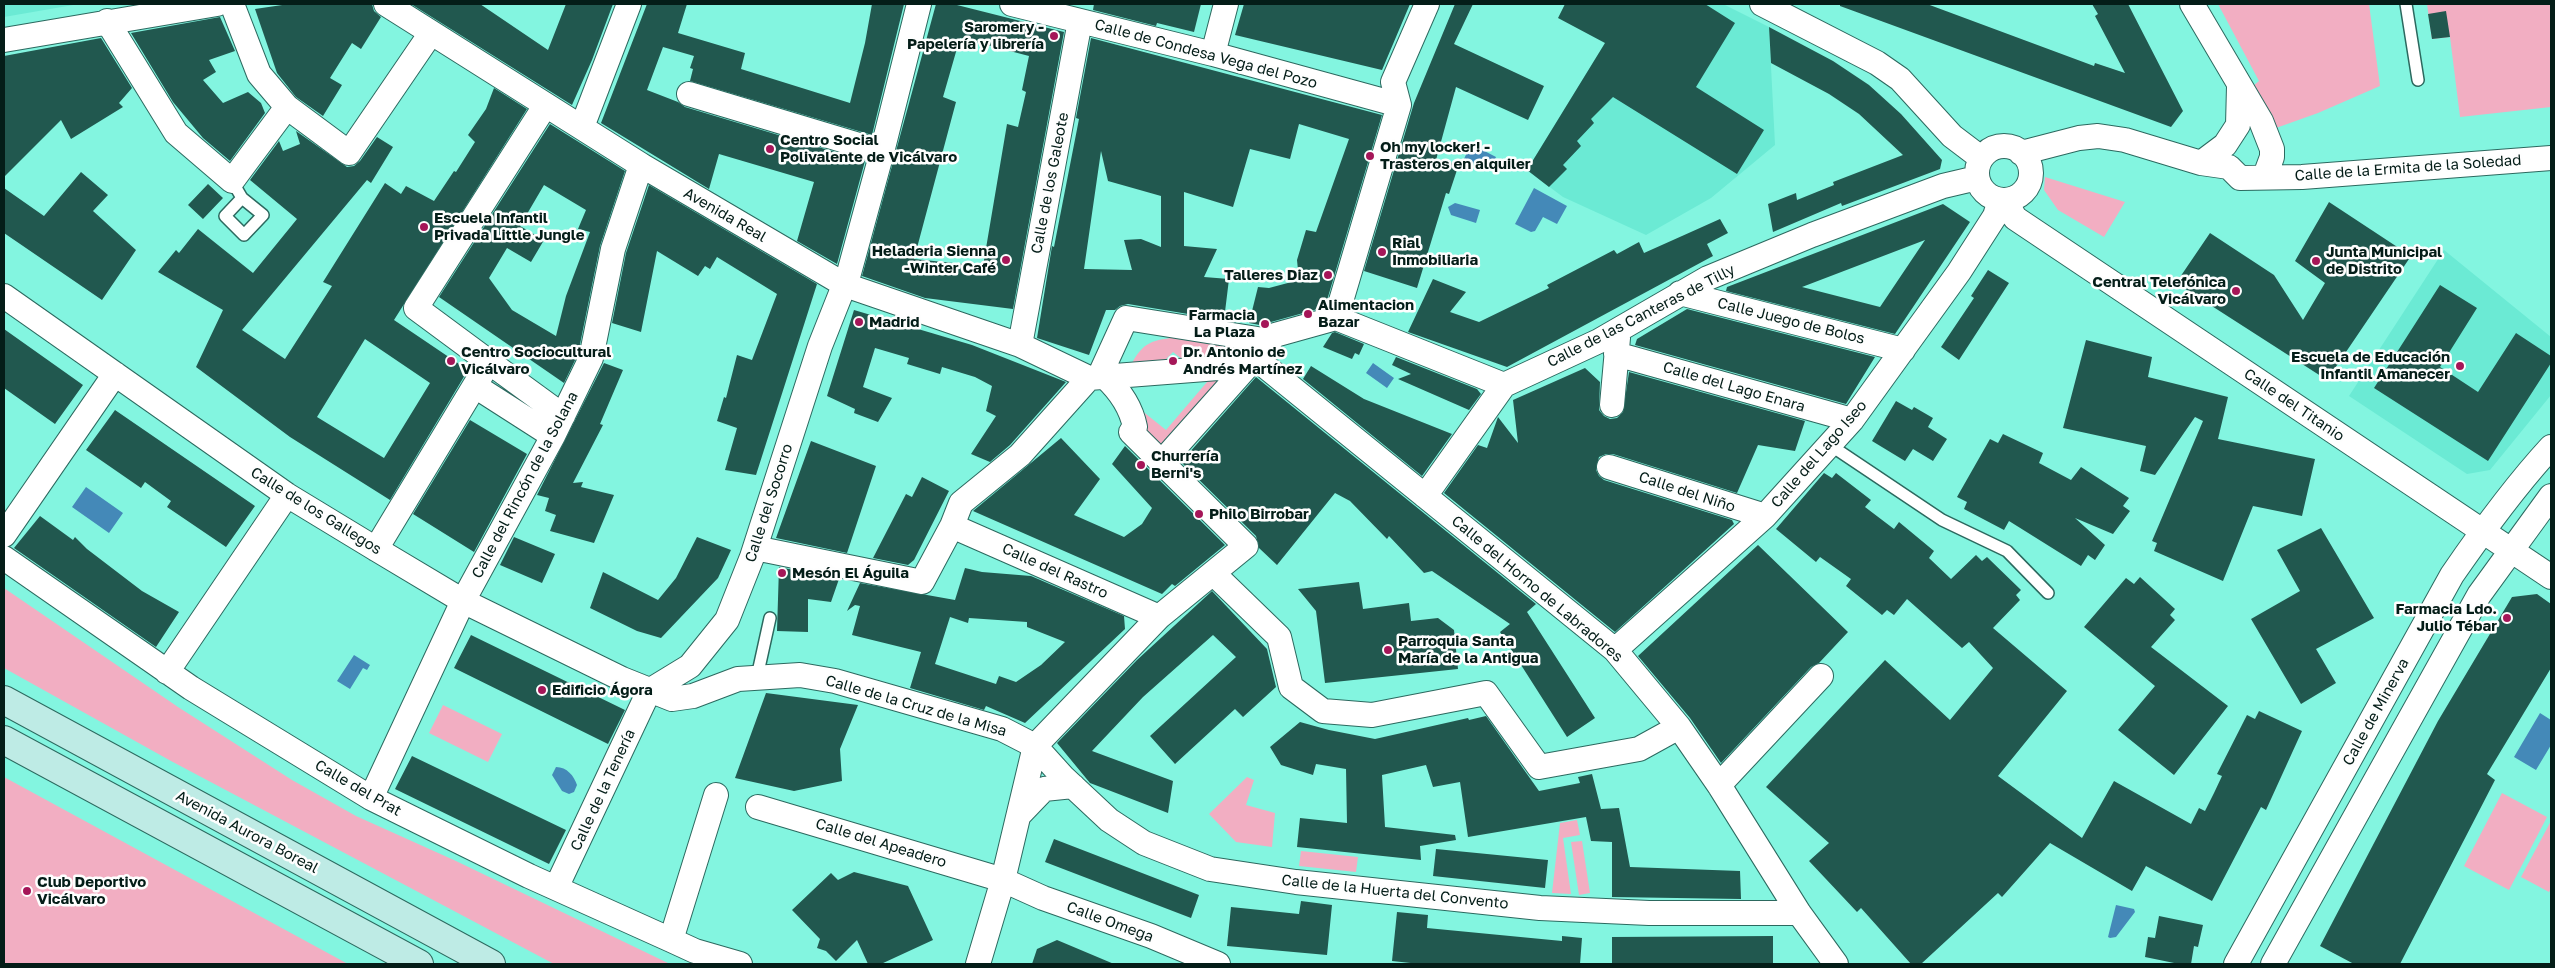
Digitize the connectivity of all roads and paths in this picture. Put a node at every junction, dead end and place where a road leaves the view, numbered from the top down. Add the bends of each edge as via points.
1 (217, 4) edge
2 (232, 4) edge
3 (386, 4) edge
4 (629, 4) edge
5 (919, 4) edge
6 (1012, 4) edge
7 (1226, 4) edge
8 (1762, 4) edge
9 (2192, 4) edge
10 (2406, 4) edge
11 (1424, 11) edge
12 (108, 21) junction
13 (1080, 21) junction
14 (431, 33) junction
15 (4, 40) edge
16 (1213, 54) junction
17 (2418, 80) dead end
18 (2239, 86) junction
19 (689, 94) dead end
20 (1399, 105) junction
21 (545, 106) junction
22 (287, 107) junction
23 (582, 127) junction
24 (882, 152) junction
25 (2227, 156) junction
26 (2551, 158) edge
27 (2026, 161) junction
28 (641, 165) junction
29 (1979, 168) junction
30 (2265, 176) junction
31 (2009, 198) junction
32 (845, 285) junction
33 (1680, 293) junction
34 (4, 296) edge
35 (1336, 318) junction
36 (1620, 329) junction
37 (1270, 341) junction
38 (1020, 345) junction
39 (1903, 350) junction
40 (1616, 354) junction
41 (1255, 358) junction
42 (489, 362) junction
43 (115, 374) junction
44 (1098, 377) junction
45 (1504, 385) junction
46 (475, 386) junction
47 (1612, 405) dead end
48 (1852, 420) junction
49 (558, 426) junction
50 (1830, 444) junction
51 (2551, 448) edge
52 (1161, 463) junction
53 (1609, 467) dead end
54 (287, 495) junction
55 (1425, 496) junction
56 (2551, 496) edge
57 (1765, 516) junction
58 (952, 526) junction
59 (2482, 531) junction
60 (4, 535) edge
61 (755, 548) junction
62 (376, 549) junction
63 (2510, 550) junction
64 (4, 558) edge
65 (1214, 574) junction
66 (2551, 577) edge
67 (2048, 593) dead end
68 (463, 601) junction
69 (1159, 617) junction
70 (770, 618) dead end
71 (1615, 650) junction
72 (167, 672) junction
73 (1821, 676) dead end
74 (757, 677) junction
75 (649, 691) junction
76 (4, 700) edge
77 (1679, 727) junction
78 (4, 740) edge
79 (1035, 746) junction
80 (1720, 785) junction
81 (1073, 786) junction
82 (716, 795) dead end
83 (372, 798) junction
84 (758, 806) dead end
85 (1018, 815) junction
86 (1003, 880) junction
87 (556, 888) junction
88 (1799, 913) junction
89 (671, 940) junction
90 (419, 964) edge
91 (491, 964) edge
92 (740, 964) edge
93 (978, 964) edge
94 (1218, 964) edge
95 (1836, 964) edge
96 (2236, 964) edge
97 (2273, 964) edge

1 - 12 street
2 - 22 street via 259,74
3 - 14 street, Avenida Real
4 - 23 street
5 - 24 street, Calle del Socorro
6 - 13 street, Calle de Condesa Vega del Pozo
7 - 16 street
8 - 29 street via 1877,63 1900,79
9 - 18 street
10 - 17 lane
11 - 20 street via 1393,82
12 - 15 street
12 - 22 street via 176,133 237,190
13 - 16 street, Calle de Condesa Vega del Pozo
13 - 38 street, Calle de los Galeote
14 - 21 street, Avenida Real
14 - 22 street via 349,153
16 - 20 street, Calle de Condesa Vega del Pozo
18 - 25 street via 2238,125
18 - 30 street via 2252,104 2270,142 2272,157
19 - 24 street
20 - 35 street
21 - 23 street, Avenida Real
21 - 42 street via 416,308
23 - 28 street, Avenida Real
24 - 32 street, Calle del Socorro
25 - 27 street via 2201,163 2125,140 2098,136 2050,146
25 - 30 street, Calle de la Ermita de la Soledad via 2240,178
26 - 30 street, Calle de la Ermita de la Soledad via 2302,177
27 - 29 street via 2014,148 1996,147
27 - 31 street via 2028,186
28 - 32 street, Avenida Real
28 - 49 street, Calle del Rincón de la Solana via 613,249 590,358
29 - 31 street via 1985,193
29 - 33 street, Calle de las Canteras de Tilly via 1943,186 1708,278
31 - 39 street, Calle del Lago Iseo
31 - 59 street, Calle del Titanio via 2037,233
32 - 38 street, Avenida Real
32 - 61 street, Calle del Socorro via 820,346
33 - 36 street, Calle de las Canteras de Tilly
33 - 39 street, Calle Juego de Bolos
34 - 43 street, Calle de los Gallegos
35 - 37 street via 1275,335
35 - 45 street
36 - 40 street
36 - 45 street, Calle de las Canteras de Tilly
37 - 41 street
37 - 44 street via 1126,318
38 - 44 street, Avenida Real
39 - 48 street, Calle del Lago Iseo
40 - 47 street
40 - 48 street, Calle del Lago Enara
41 - 44 street via 1244,366
41 - 52 street
41 - 55 street, Calle del Horno de Labradores
42 - 46 street
42 - 49 street
43 - 54 street, Calle de los Gallegos
43 - 60 street
44 - 52 street via 1120,392 1132,413 1135,427 1131,432
44 - 58 street via 1020,455 961,503
45 - 55 street
46 - 49 street
46 - 62 street
48 - 50 street, Calle del Lago Iseo
49 - 68 street, Calle del Rincón de la Solana
50 - 57 street, Calle del Lago Iseo
50 - 67 lane via 1942,520 2007,551
51 - 59 street, Calle de Minerva via 2521,480
52 - 65 street via 1246,546
53 - 57 street, Calle del Niño
54 - 62 street, Calle de los Gallegos
54 - 72 street
55 - 71 street, Calle del Horno de Labradores
56 - 63 street
57 - 71 street, Calle del Lago Iseo
58 - 61 street via 922,582
58 - 69 street, Calle del Rastro
59 - 63 street, Calle del Titanio
59 - 96 street, Calle de Minerva via 2452,575
61 - 75 street, Calle del Socorro via 727,620 690,666
62 - 68 street, Calle de los Gallegos
63 - 66 street, Calle del Titanio
63 - 97 street via 2479,595
64 - 72 street, Calle del Prat
65 - 69 street
65 - 77 street via 1279,637 1291,688 1323,711 1372,715 1486,693 1539,767 1638,749
68 - 75 street, Calle de los Gallegos
68 - 83 street, Calle del Rincón de la Solana
69 - 79 street
70 - 74 lane
71 - 77 street, Calle del Horno de Labradores
72 - 83 street, Calle del Prat
73 - 80 street
74 - 75 street, Calle de la Cruz de la Misa via 738,679 693,696 672,699
74 - 79 street, Calle de la Cruz de la Misa via 800,675 835,680 1002,729
75 - 87 street, Calle de la Tenería
76 - 91 main road, Avenida Aurora Boreal
77 - 80 street, Calle del Horno de Labradores
78 - 90 main road
79 - 81 street, Calle de la Huerta del Convento
79 - 85 street
80 - 88 street, Calle del Horno de Labradores
81 - 85 street via 1044,789
81 - 88 street, Calle de la Huerta del Convento via 1109,820 1144,843 1210,870 1540,908 1649,914
82 - 89 street
83 - 87 street, Calle del Prat
84 - 86 street, Calle del Apeadero
85 - 86 street
86 - 93 street
86 - 94 street, Calle Omega
87 - 89 street, Calle del Prat
88 - 95 street, Calle del Horno de Labradores
89 - 92 street, Calle del Prat via 695,951

